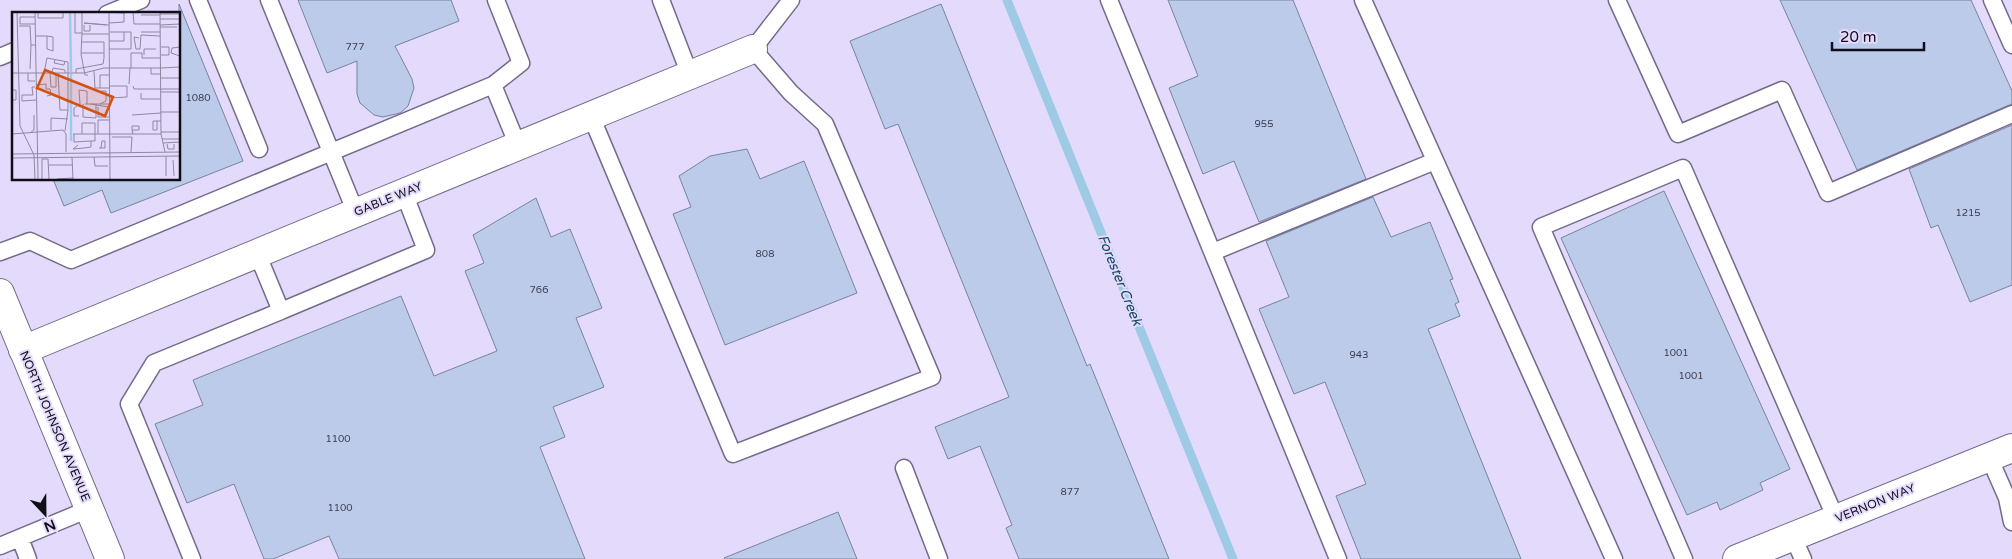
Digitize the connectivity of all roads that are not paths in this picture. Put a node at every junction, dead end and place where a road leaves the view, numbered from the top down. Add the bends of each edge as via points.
1 (141, 0) edge
2 (198, 0) edge
3 (269, 0) edge
4 (496, 0) edge
5 (660, 0) edge
6 (791, 0) edge
7 (1110, 0) edge
8 (1363, 0) edge
9 (1617, 0) edge
10 (1992, 0) edge
11 (112, 12) edge
12 (2012, 45) edge
13 (753, 49) junction
14 (12, 52) edge
15 (0, 57) edge
16 (690, 75) junction
17 (493, 85) junction
18 (2012, 114) edge
19 (591, 116) junction
20 (518, 146) junction
21 (259, 149) dead end
22 (331, 152) junction
23 (1435, 161) junction
24 (404, 193) junction
25 (356, 213) junction
26 (0, 252) edge
27 (1213, 252) junction
28 (257, 253) junction
29 (0, 294) edge
30 (281, 312) junction
31 (23, 350) junction
32 (2000, 453) edge
33 (904, 468) dead end
34 (89, 509) junction
35 (1836, 519) junction
36 (2012, 522) edge
37 (20, 538) junction
38 (0, 546) edge
39 (1798, 548) edge
40 (28, 559) edge
41 (110, 559) edge
42 (192, 559) edge
43 (939, 559) edge
44 (1338, 559) edge
45 (1614, 559) edge
46 (1684, 559) edge
47 (1737, 559) edge

1 - 11 lane
2 - 21 lane
3 - 22 lane
4 - 17 lane via 521,62
5 - 16 lane
6 - 13 lane
7 - 27 lane
8 - 23 lane
9 - 18 lane via 1678,134 1782,90 1828,193
10 - 12 lane
13 - 16 street, GABLE WAY
13 - 19 lane via 791,93 825,124 932,377 732,454
14 - 15 lane
16 - 19 street, GABLE WAY
17 - 20 lane
17 - 22 lane
19 - 20 street, GABLE WAY
20 - 24 street, GABLE WAY
22 - 25 lane
22 - 26 lane via 71,260 30,241
23 - 27 lane
23 - 45 lane
24 - 25 street, GABLE WAY
24 - 30 lane via 426,250
25 - 28 street, GABLE WAY
27 - 44 lane
28 - 30 lane
28 - 31 street, GABLE WAY
29 - 31 street, NORTH JOHNSON AVENUE
30 - 42 lane via 154,363 129,404
31 - 34 street, NORTH JOHNSON AVENUE
32 - 35 street, VERNON WAY
32 - 36 lane
33 - 43 lane
34 - 37 lane
34 - 41 street, NORTH JOHNSON AVENUE
35 - 39 street, VERNON WAY
35 - 46 lane via 1683,168 1541,228
37 - 38 lane
37 - 40 lane
39 - 47 street, VERNON WAY

